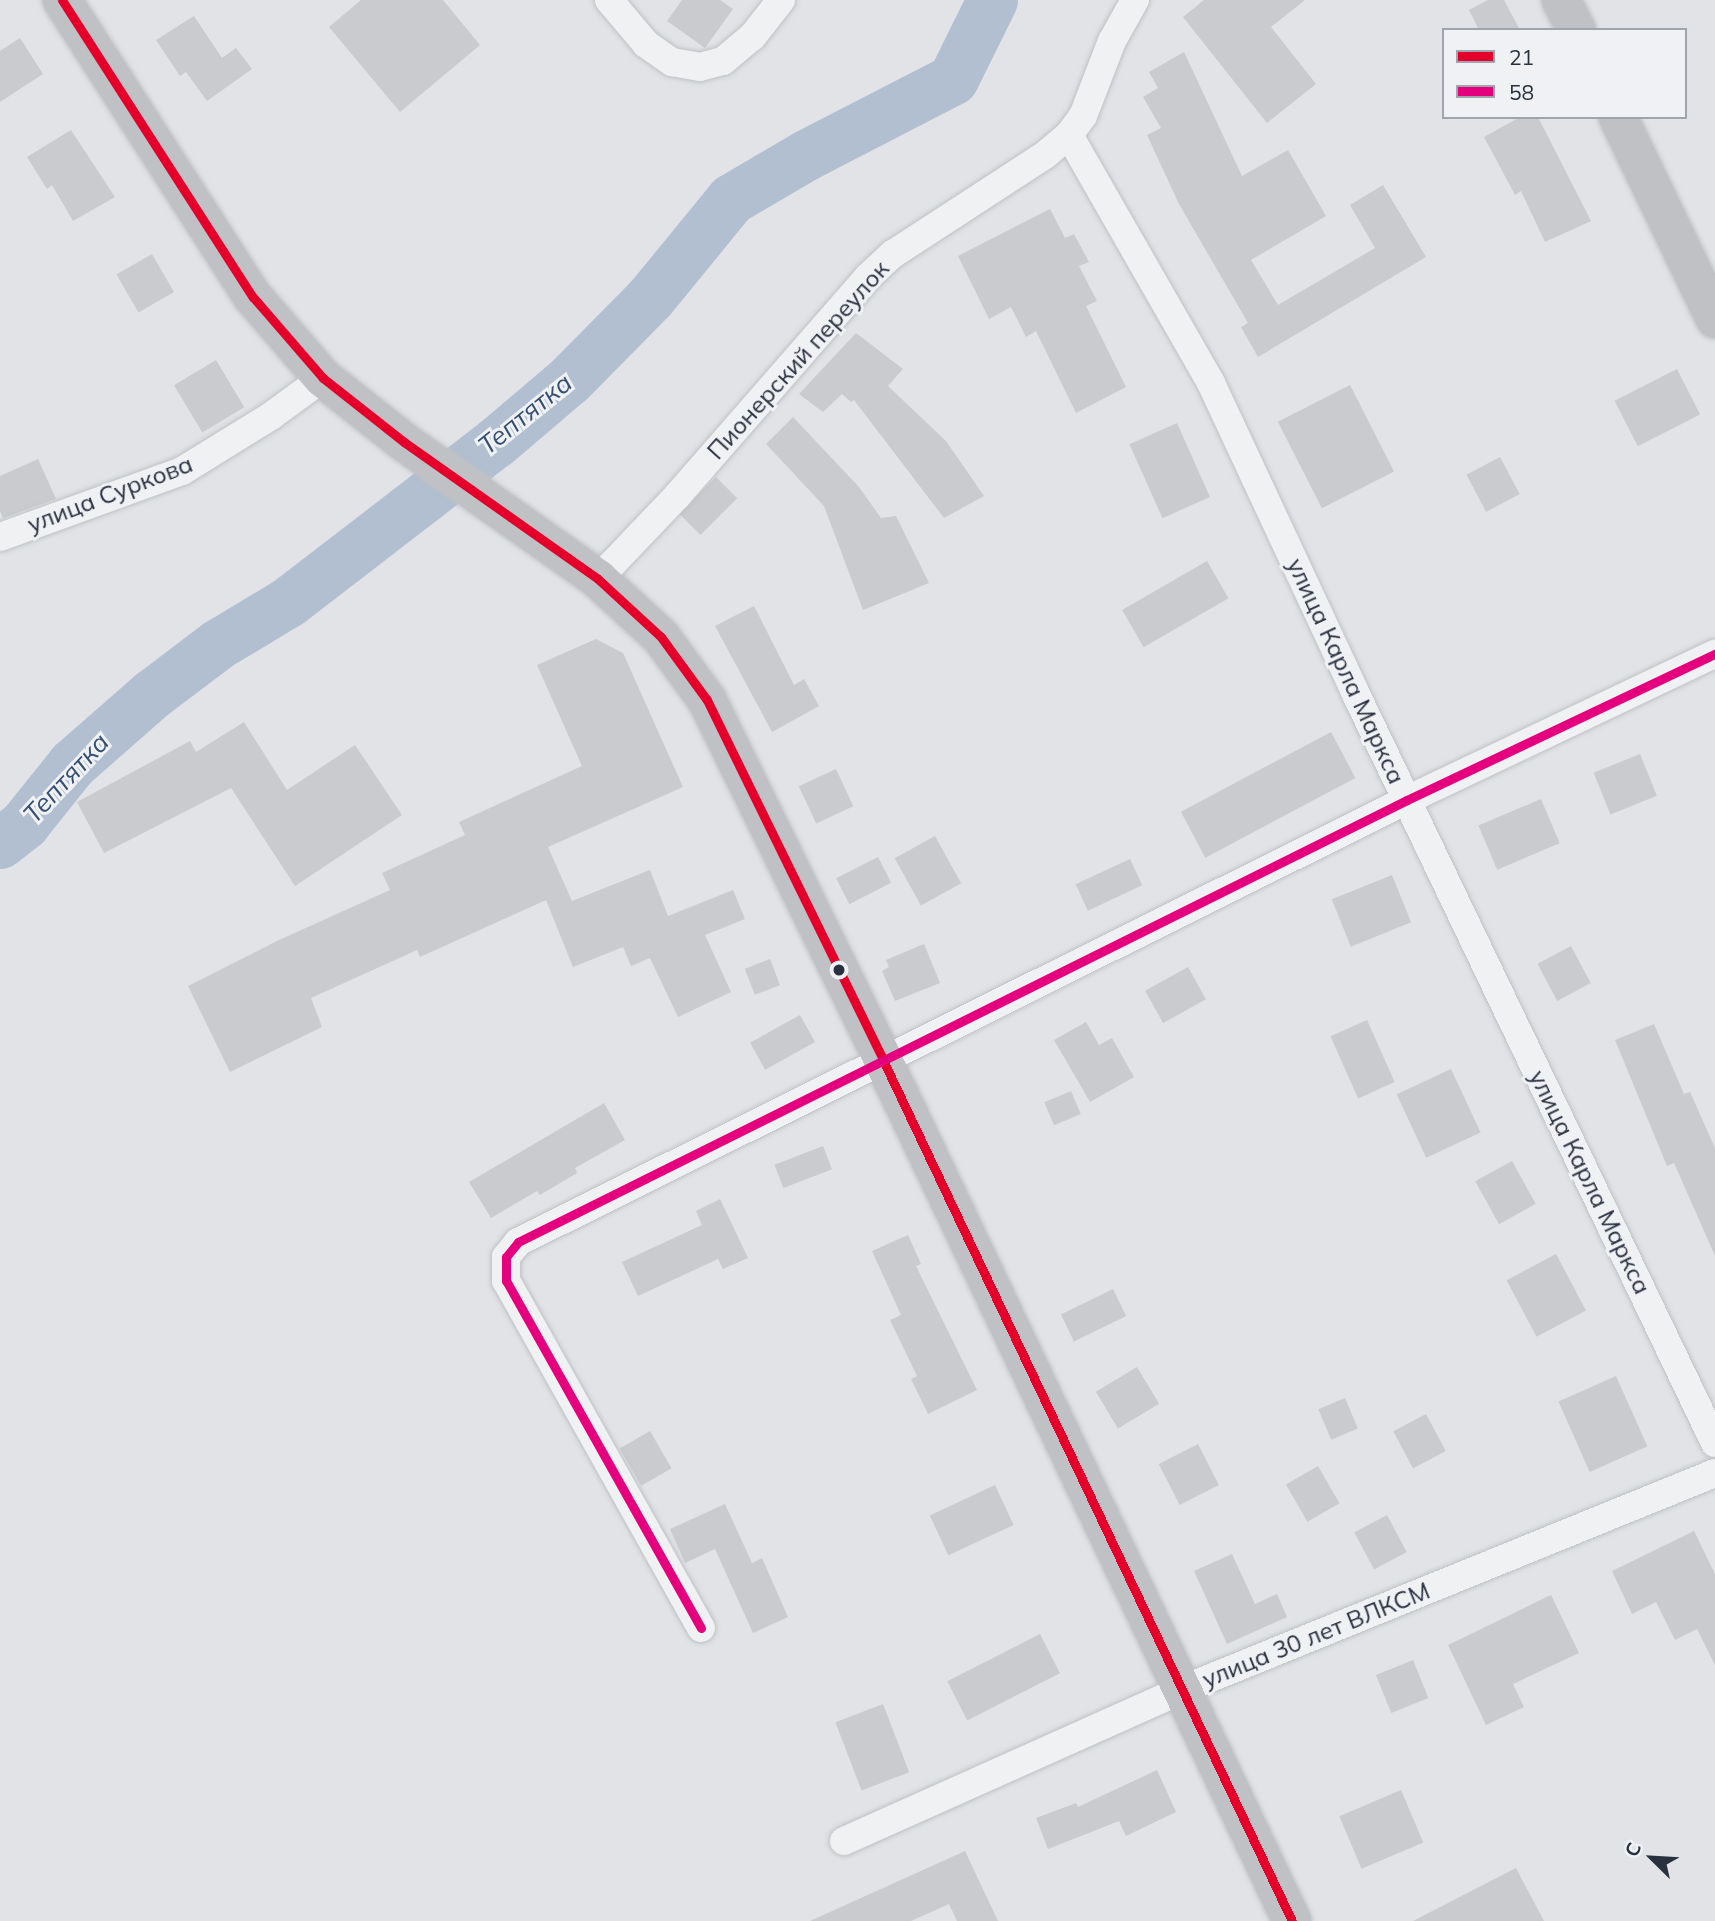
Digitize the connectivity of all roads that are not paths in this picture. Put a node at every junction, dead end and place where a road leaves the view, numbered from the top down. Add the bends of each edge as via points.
1 (62, 0) edge
2 (608, 0) edge
3 (781, 0) edge
4 (1135, 0) edge
5 (1561, 0) edge
6 (1575, 28) edge
7 (1619, 119) edge
8 (1069, 135) junction
9 (1715, 319) edge
10 (323, 378) junction
11 (0, 537) edge
12 (598, 579) junction
13 (1715, 654) edge
14 (1407, 800) junction
15 (882, 1058) junction
16 (1715, 1443) edge
17 (1715, 1473) edge
18 (701, 1628) dead end
19 (1181, 1690) junction
20 (844, 1840) dead end
21 (1292, 1921) edge

1 - 10 main road via 253,298
2 - 3 street via 646,44 673,62 700,67 723,61 751,37
4 - 8 street, Пионерский переулок via 1112,41 1083,116
5 - 6 main road
7 - 9 main road
8 - 12 street, Пионерский переулок via 893,254 868,277 677,496
8 - 14 street, улица Карла Маркса via 1211,383
10 - 11 street, улица Суркова via 182,471
10 - 12 main road via 404,442
12 - 15 main road via 661,637 707,700
13 - 14 street
14 - 15 street
14 - 16 street, улица Карла Маркса
15 - 18 street via 519,1242 506,1257 506,1281
15 - 19 main road
17 - 19 street, улица 30 лет ВЛКСМ
19 - 20 street, улица 30 лет ВЛКСМ
19 - 21 main road

